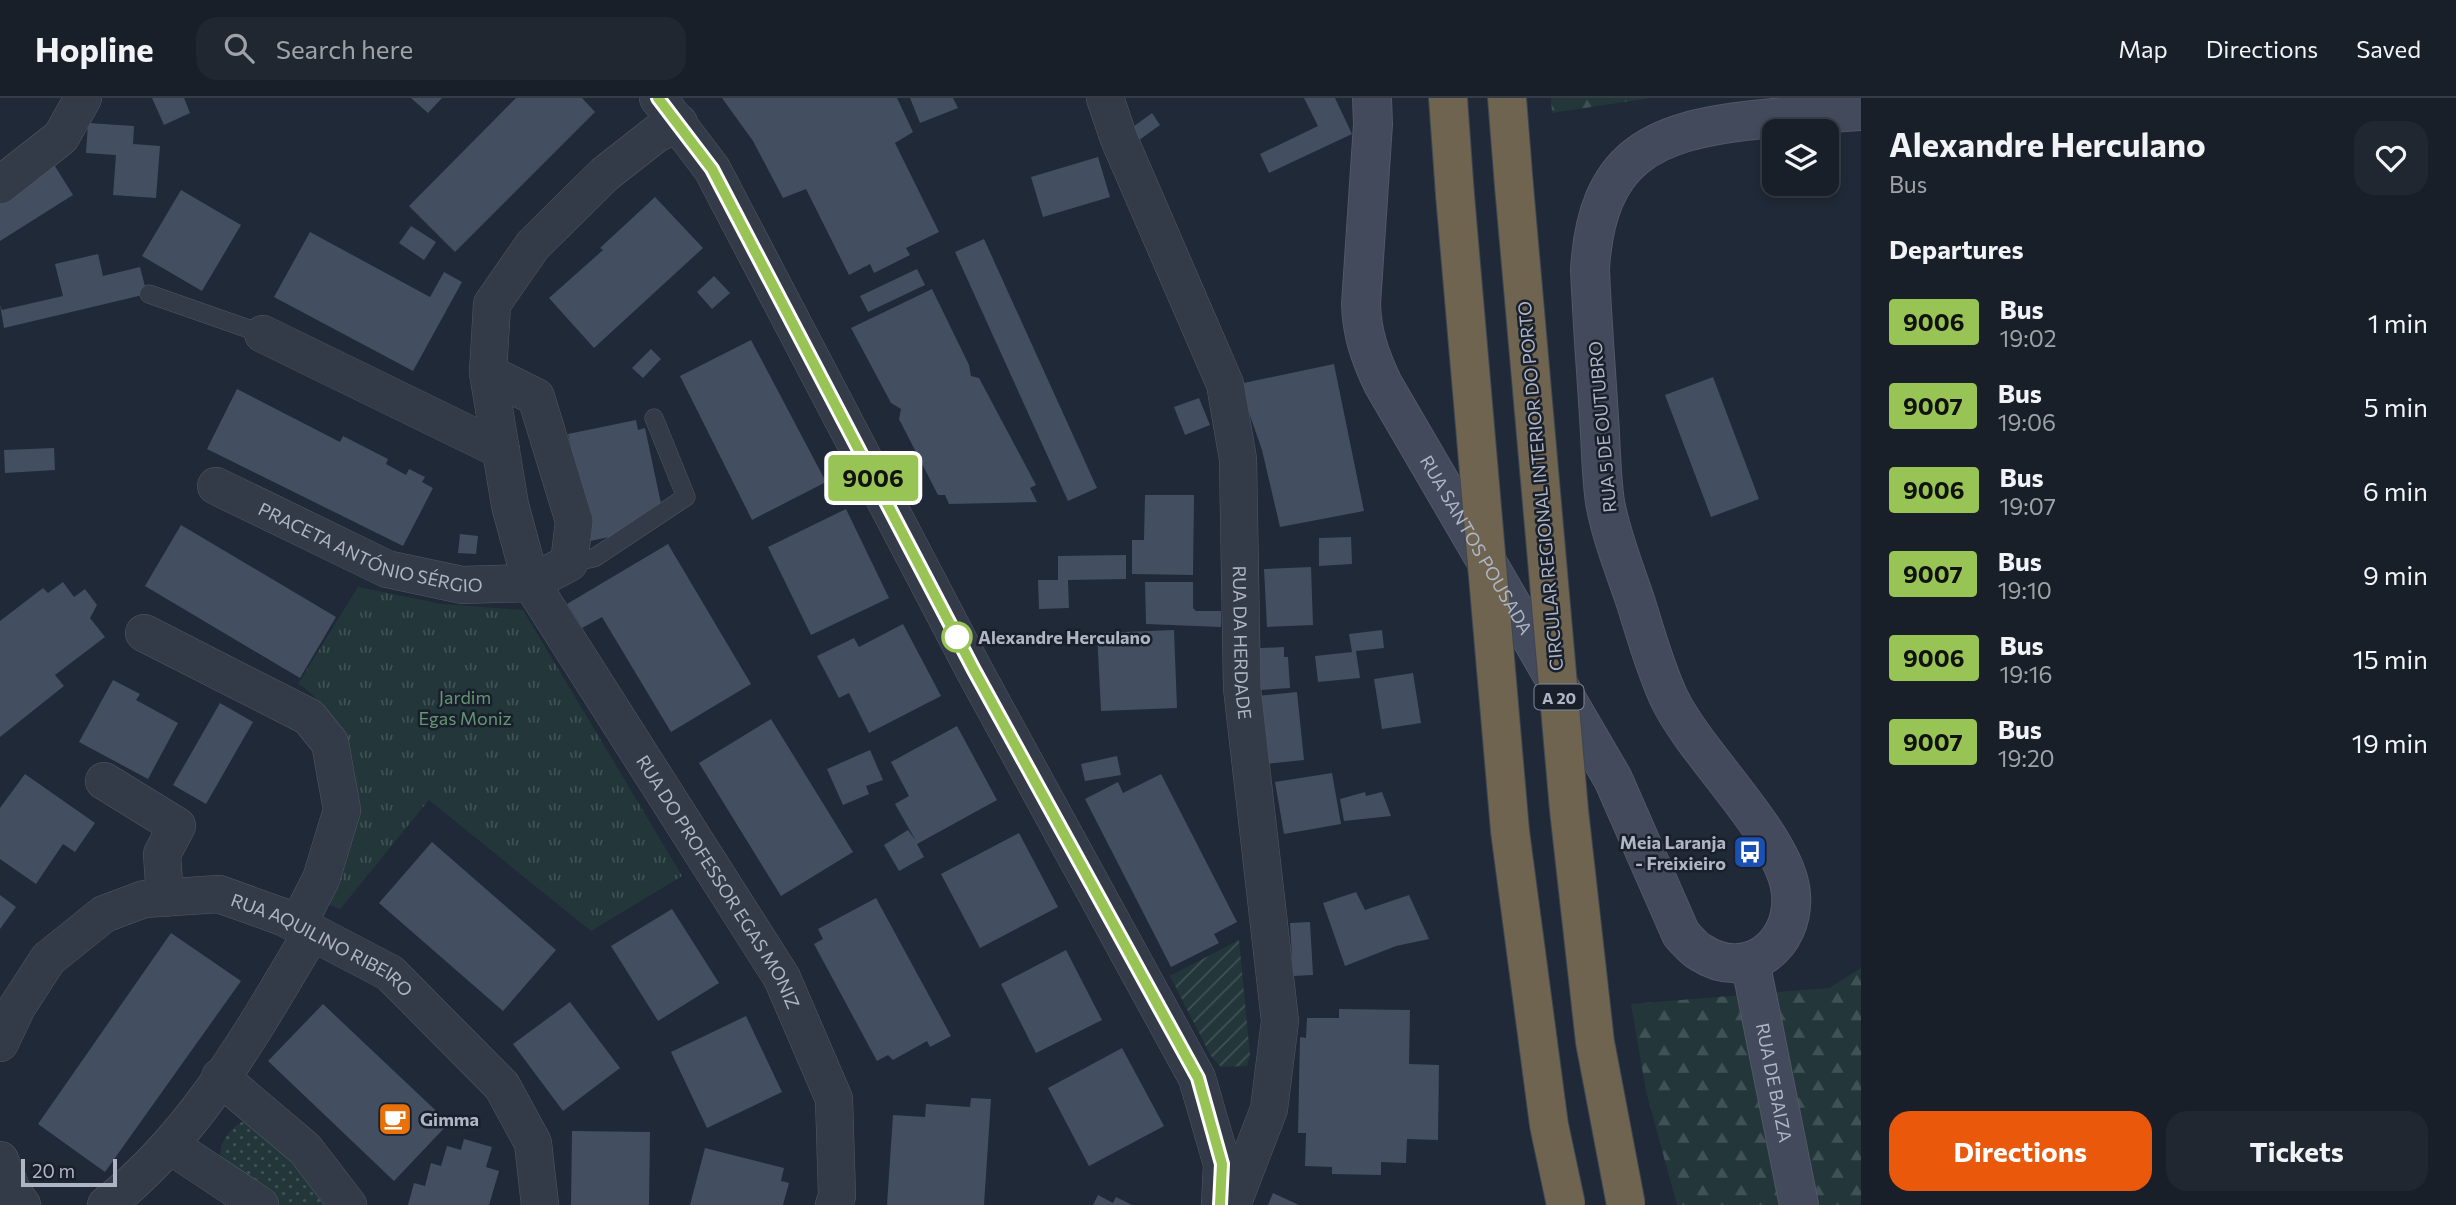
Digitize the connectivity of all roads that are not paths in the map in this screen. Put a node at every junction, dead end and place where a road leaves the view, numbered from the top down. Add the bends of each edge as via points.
1 (83, 98) edge
2 (1105, 98) edge
3 (1371, 98) edge
4 (1448, 98) edge
5 (1507, 98) edge
6 (669, 111) edge
7 (1861, 111) edge
8 (0, 185) edge
9 (149, 293) dead end
10 (263, 334) joint
11 (488, 373) junction
12 (654, 418) dead end
13 (501, 450) junction
14 (216, 486) dead end
15 (569, 563) junction
16 (531, 583) junction
17 (145, 633) dead end
18 (104, 780) dead end
19 (165, 898) junction
20 (305, 928) junction
21 (1750, 961) junction
22 (0, 1043) edge
23 (220, 1077) junction
24 (171, 1146) junction
25 (0, 1160) edge
26 (22, 1205) edge
27 (106, 1205) edge
28 (260, 1205) edge
29 (348, 1205) edge
30 (540, 1205) edge
31 (834, 1205) edge
32 (1220, 1205) edge
33 (1233, 1205) edge
34 (1566, 1205) edge
35 (1626, 1205) edge
36 (1799, 1205) edge

1 - 8 street via 61,136
2 - 33 street, RUA DA HERDADE via 1225,384 1238,459 1242,688 1280,1021 1269,1109
3 - 21 street, RUA SANTOS POUSADA via 1361,304 1369,354 1613,779 1681,934 1701,953 1724,961
4 - 34 highway, bridge via 1510,831 1549,1125
5 - 35 highway, CIRCULAR REGIONAL INTERIOR DO PORTO / A 20, bridge via 1567,782 1595,1042
6 - 11 street, RUA DO PROFESSOR EGAS MONIZ via 656,134 605,174 533,245 492,304
6 - 32 street via 712,169 974,670 1198,1078 1222,1164
7 - 21 street, RUA 5 DE OUTUBRO via 1715,124 1652,144 1630,161 1614,182 1592,237 1603,485 1615,540 1670,699 1768,839 1783,863 1791,890 1792,916 1783,938 1768,953
9 - 10 lane
10 - 13 street
11 - 13 street, RUA DO PROFESSOR EGAS MONIZ
11 - 15 street via 536,397 574,521
12 - 15 lane via 686,497 594,558
13 - 16 street, RUA DO PROFESSOR EGAS MONIZ
14 - 16 street, PRACETA ANTÓNIO SÉRGIO via 387,569 462,585
15 - 16 street
16 - 31 street, RUA DO PROFESSOR EGAS MONIZ via 782,978 834,1099
17 - 20 street via 309,717 330,743 342,810
18 - 19 street via 177,826 162,854
19 - 20 street, RUA AQUILINO RIBEIRO via 219,894
19 - 22 street, RUA AQUILINO RIBEIRO via 144,899 104,914 48,959
20 - 23 street via 255,1028
20 - 30 street, RUA AQUILINO RIBEIRO via 390,973 502,1086 533,1143
21 - 36 street, RUA DE BAIZA
23 - 24 street
23 - 29 street via 305,1149
24 - 27 street
24 - 28 street
25 - 26 street

